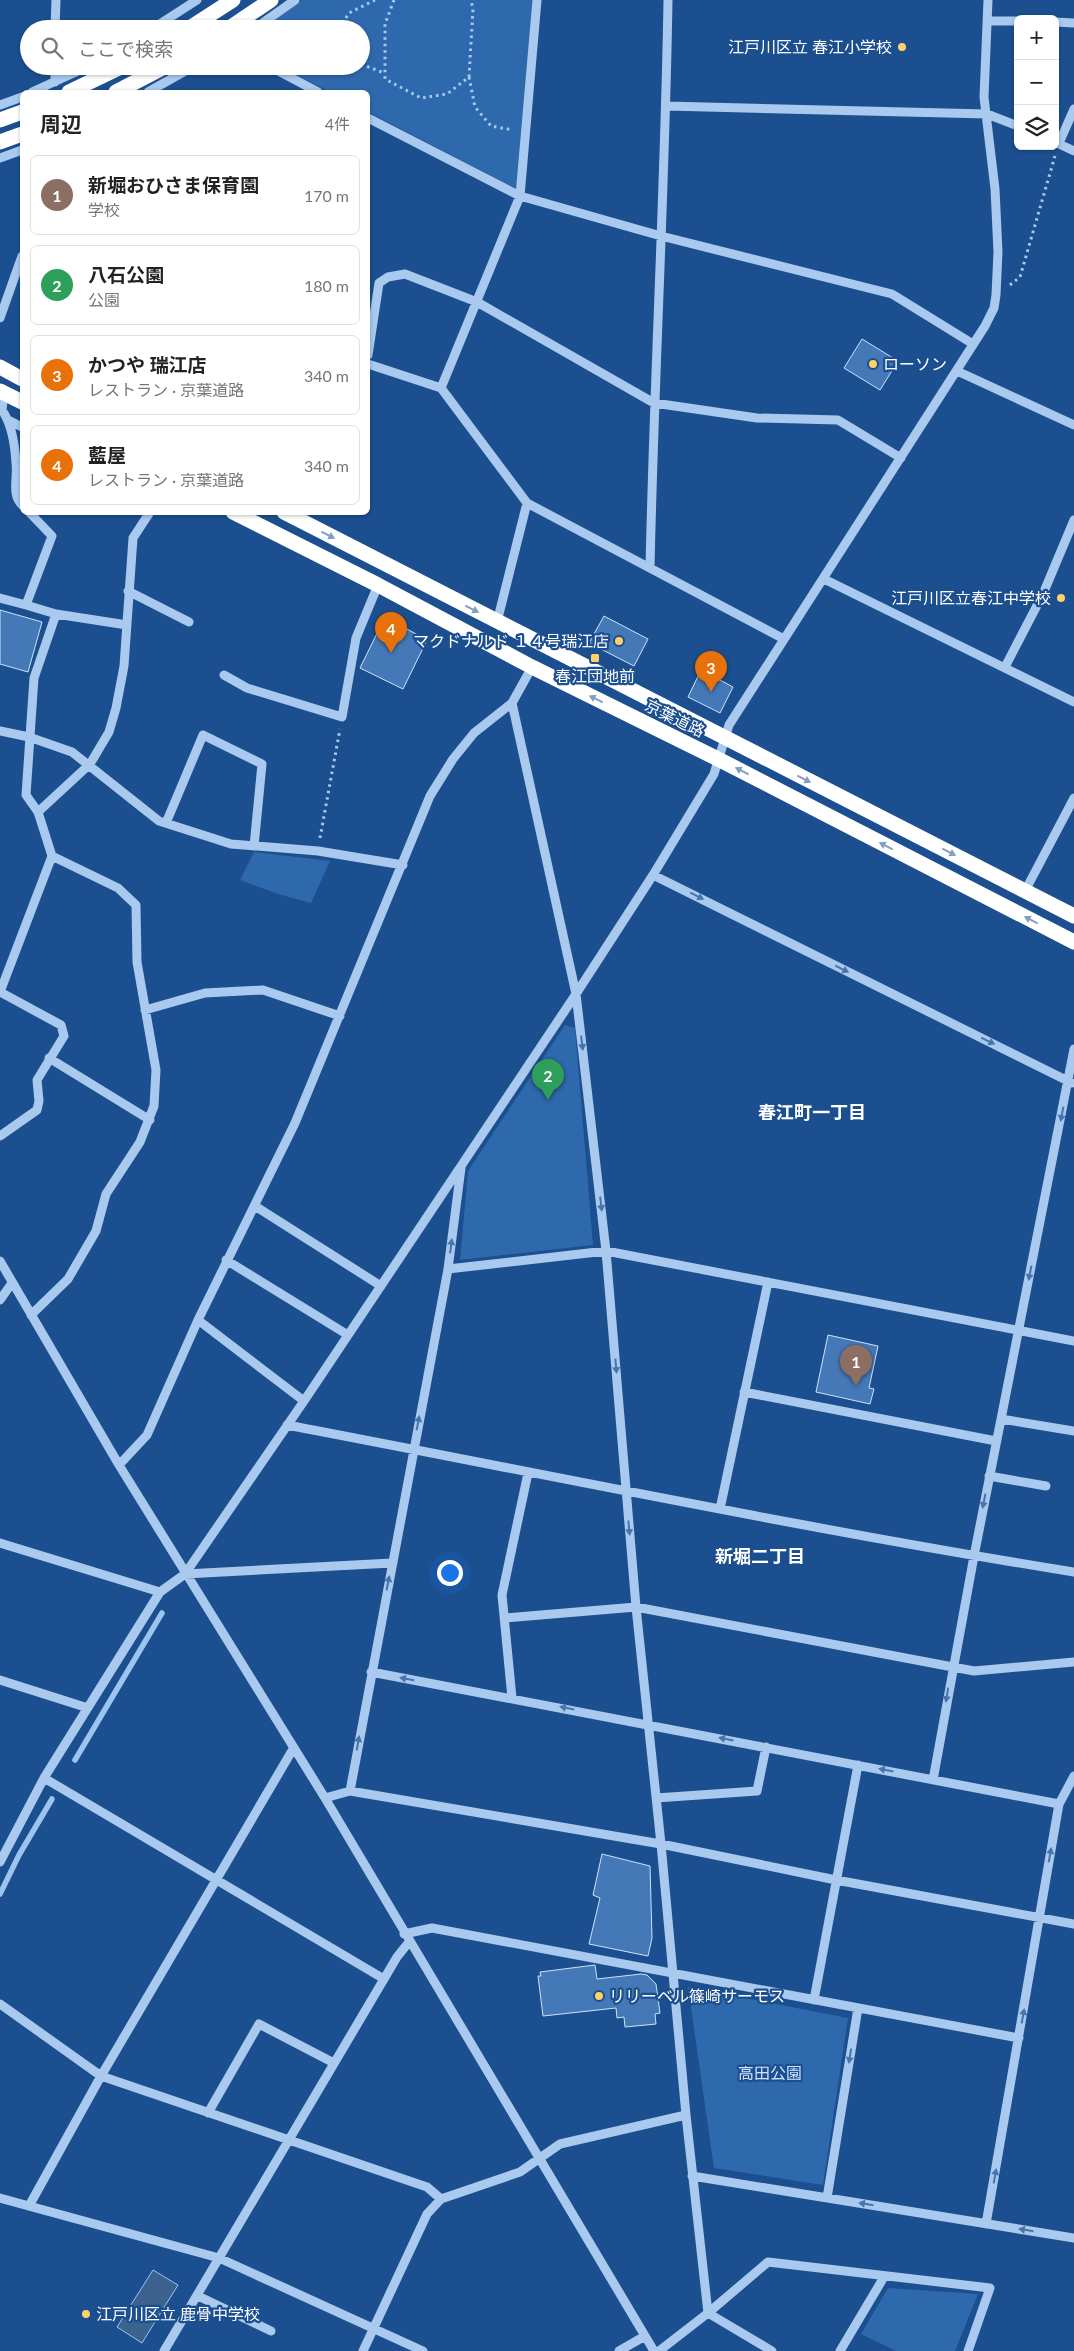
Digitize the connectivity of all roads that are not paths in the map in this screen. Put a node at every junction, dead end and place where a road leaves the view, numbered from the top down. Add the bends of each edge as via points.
1 (56, 0) edge
2 (197, 0) edge
3 (233, 0) edge
4 (272, 0) edge
5 (295, 0) edge
6 (537, 0) edge
7 (668, 0) edge
8 (988, 0) edge
9 (186, 3) edge
10 (55, 20) edge
11 (164, 20) edge
12 (202, 20) edge
13 (242, 20) edge
14 (267, 20) edge
15 (987, 21) junction
16 (1014, 22) edge
17 (1059, 22) edge
18 (1074, 23) edge
19 (55, 75) edge
20 (70, 75) edge
21 (104, 75) edge
22 (149, 75) edge
23 (178, 75) edge
24 (286, 75) edge
25 (55, 82) junction
26 (37, 90) edge
27 (73, 90) edge
28 (120, 90) edge
29 (152, 90) edge
30 (314, 90) edge
31 (20, 98) edge
32 (0, 105) edge
33 (666, 106) junction
34 (1074, 108) edge
35 (20, 113) edge
36 (987, 114) junction
37 (370, 119) edge
38 (0, 120) edge
39 (1014, 124) edge
40 (20, 135) edge
41 (1059, 139) edge
42 (0, 142) edge
43 (1059, 144) edge
44 (20, 151) edge
45 (1074, 151) edge
46 (0, 158) edge
47 (520, 196) junction
48 (661, 236) junction
49 (20, 262) edge
50 (477, 302) junction
51 (0, 318) edge
52 (370, 340) edge
53 (973, 344) junction
54 (370, 365) edge
55 (0, 367) edge
56 (957, 371) junction
57 (20, 378) edge
58 (441, 388) junction
59 (2, 392) edge
60 (20, 401) edge
61 (654, 402) junction
62 (8, 420) junction
63 (20, 426) edge
64 (1074, 426) edge
65 (901, 458) junction
66 (20, 503) edge
67 (527, 503) junction
68 (32, 515) edge
69 (145, 515) edge
70 (239, 515) edge
71 (290, 515) edge
72 (1074, 520) edge
73 (650, 568) junction
74 (824, 579) junction
75 (378, 586) junction
76 (128, 591) junction
77 (0, 598) edge
78 (26, 605) junction
79 (56, 614) junction
80 (189, 622) dead end
81 (497, 622) junction
82 (127, 625) junction
83 (784, 639) junction
84 (532, 667) junction
85 (1006, 667) junction
86 (224, 675) dead end
87 (1074, 702) edge
88 (512, 703) junction
89 (0, 732) edge
90 (29, 737) junction
91 (724, 738) junction
92 (720, 760) junction
93 (90, 764) junction
94 (1074, 798) edge
95 (38, 812) junction
96 (166, 823) junction
97 (254, 846) junction
98 (52, 856) junction
99 (403, 864) junction
100 (653, 875) junction
101 (1025, 891) junction
102 (1074, 916) edge
103 (1074, 942) edge
104 (0, 992) edge
105 (576, 994) junction
106 (145, 1010) junction
107 (340, 1016) junction
108 (1074, 1049) edge
109 (49, 1058) junction
110 (1071, 1083) edge
111 (150, 1120) junction
112 (0, 1136) edge
113 (461, 1166) junction
114 (255, 1206) junction
115 (606, 1250) junction
116 (226, 1260) junction
117 (0, 1261) edge
118 (448, 1269) junction
119 (768, 1282) junction
120 (12, 1283) junction
121 (381, 1286) junction
122 (0, 1300) edge
123 (31, 1315) junction
124 (198, 1320) junction
125 (1018, 1330) junction
126 (348, 1335) junction
127 (1074, 1341) edge
128 (744, 1392) junction
129 (304, 1401) junction
130 (1001, 1419) junction
131 (287, 1425) junction
132 (1074, 1431) edge
133 (996, 1441) junction
134 (413, 1449) junction
135 (119, 1465) junction
136 (528, 1473) junction
137 (989, 1476) junction
138 (1046, 1486) dead end
139 (626, 1491) junction
140 (720, 1509) junction
141 (0, 1542) edge
142 (974, 1556) junction
143 (392, 1563) junction
144 (1074, 1572) edge
145 (185, 1574) junction
146 (160, 1592) junction
147 (636, 1607) junction
148 (504, 1618) junction
149 (1074, 1662) edge
150 (952, 1666) junction
151 (371, 1672) junction
152 (0, 1680) edge
153 (512, 1698) junction
154 (88, 1708) junction
155 (649, 1724) junction
156 (766, 1747) junction
157 (293, 1749) junction
158 (858, 1765) junction
159 (1074, 1776) edge
160 (44, 1778) junction
161 (933, 1780) junction
162 (350, 1790) junction
163 (325, 1798) junction
164 (656, 1798) junction
165 (1059, 1804) junction
166 (661, 1844) junction
167 (3, 1849) edge
168 (0, 1862) edge
169 (836, 1880) junction
170 (217, 1881) junction
171 (1040, 1917) junction
172 (1074, 1924) edge
173 (407, 1938) junction
174 (672, 1973) junction
175 (384, 1979) junction
176 (814, 2000) junction
177 (0, 2004) edge
178 (858, 2008) junction
179 (1019, 2038) junction
180 (334, 2063) junction
181 (101, 2076) junction
182 (208, 2113) junction
183 (686, 2115) junction
184 (290, 2141) junction
185 (540, 2158) junction
186 (692, 2176) junction
187 (0, 2198) edge
188 (827, 2198) junction
189 (441, 2199) junction
190 (29, 2206) junction
191 (986, 2224) junction
192 (1074, 2238) edge
193 (219, 2258) junction
194 (884, 2277) junction
195 (198, 2296) junction
196 (708, 2313) junction
197 (373, 2329) junction
198 (271, 2331) dead end
199 (645, 2336) junction
200 (164, 2351) edge
201 (363, 2351) edge
202 (422, 2351) edge
203 (619, 2351) edge
204 (654, 2351) edge
205 (659, 2351) edge
206 (772, 2351) edge
207 (840, 2351) edge
208 (968, 2351) edge

1 - 10 street
2 - 9 street
3 - 12 highway
4 - 13 highway
5 - 14 street
6 - 47 street
7 - 33 street
8 - 15 street
9 - 11 street
15 - 16 street
15 - 36 street via 984,97
17 - 18 street
19 - 25 street
20 - 25 street
21 - 27 highway
22 - 28 highway
23 - 29 street
24 - 30 street
25 - 26 street
31 - 32 street
33 - 36 street
33 - 48 street
34 - 41 street
35 - 38 highway
36 - 39 street
36 - 53 street via 995,189 996,295 991,314
37 - 47 street
40 - 42 highway
43 - 45 street
44 - 46 street
47 - 48 street
47 - 50 street
48 - 53 street via 892,294
48 - 61 street
49 - 51 street
50 - 52 street via 405,274 388,277 379,283 376,293
50 - 58 street
50 - 61 street
53 - 56 street
54 - 58 street
55 - 57 highway
56 - 64 street
56 - 65 street
58 - 67 street
59 - 60 highway
59 - 62 street via 2,410
61 - 65 street via 757,418 838,420
61 - 73 street
62 - 63 street
62 - 66 street via 17,465 15,490
65 - 74 street
67 - 73 street
67 - 81 street
68 - 78 street via 52,536
69 - 76 street via 132,538
70 - 75 highway, 京葉道路
71 -> 81 highway, 京葉道路
72 - 85 street via 1043,594
73 - 83 street
74 - 83 street
74 - 85 street
75 - 84 highway, 京葉道路
75 - 86 street via 356,638 342,717 247,688
76 - 80 street
76 - 82 street
77 - 78 street
78 - 79 street
79 - 82 street
79 - 90 street via 34,678
81 - 91 highway, 京葉道路
82 - 93 street via 116,708 109,732
83 - 91 street
84 - 88 street
92 -> 84 highway, 京葉道路
85 - 87 street
88 - 99 street via 474,733 453,759 430,796
88 - 105 street
89 - 90 street
90 - 93 street via 72,752
90 - 95 street via 26,795
91 - 92 street
91 -> 101 highway, 京葉道路
92 - 100 street
103 -> 92 highway, 京葉道路
93 - 95 street
93 - 96 street via 159,821
94 - 101 street
95 - 98 street
96 - 97 street via 231,844
96 - 97 street via 203,736 262,764
97 - 99 street via 318,851
98 - 104 street
98 - 106 street via 118,888 136,905 137,962
99 - 107 street
100 - 105 street
100 -> 110 street
101 - 102 highway, 京葉道路
104 - 109 street via 61,1025 64,1036
105 - 113 street
105 -> 115 street
106 - 107 street via 205,993 263,990
106 - 111 street via 156,1070
107 - 114 street via 295,1123
108 - 110 street
109 - 111 street
109 - 112 street via 37,1080 37,1110
110 -> 125 street
111 - 123 street via 140,1142 106,1194 96,1231 68,1279
118 -> 113 street
113 - 121 street
114 - 116 street
114 - 121 street
115 - 118 street
115 - 119 street
115 -> 139 street
116 - 124 street
116 - 126 street
117 - 120 street
134 -> 118 street
119 - 125 street
119 - 128 street
120 - 122 street
120 - 123 street
121 - 126 street
123 - 135 street
124 - 129 street
124 - 135 street via 148,1435
125 - 127 street
125 - 130 street
126 - 129 street
128 - 133 street
128 - 140 street
129 - 131 street
130 - 132 street
130 - 133 street
131 - 134 street
131 - 145 street
133 - 137 street
134 - 136 street
134 - 143 street
135 - 145 street
136 - 139 street
136 - 148 street via 502,1595
137 - 138 street
137 -> 142 street
139 - 140 street
139 -> 147 street
140 - 142 street
141 - 146 street
142 - 144 street
142 - 150 street
143 - 145 street
151 -> 143 street
145 - 146 street
145 - 157 street
146 - 154 street
147 - 148 street
147 - 150 street
147 - 155 street
148 - 153 street
149 - 150 street via 974,1671
150 -> 161 street
153 -> 151 street
162 -> 151 street
152 - 154 street
155 -> 153 street
154 - 160 street
156 -> 155 street
155 - 164 street
156 - 158 street
156 - 164 street via 757,1791
157 - 163 street
157 - 170 street
161 -> 158 street
158 - 169 street
159 - 165 street
160 - 167 street
160 - 170 street
161 - 165 street
162 - 163 street
162 - 166 street
163 - 173 street
164 - 166 street
171 -> 165 street
166 - 169 street
166 - 174 street
167 - 168 street
169 - 171 street
169 - 176 street
170 - 175 street
170 - 181 street
171 - 172 street
179 -> 171 street
173 - 174 street via 432,1928
173 - 175 street
173 - 185 street
174 - 176 street
174 - 183 street
175 - 180 street
176 - 178 street
177 - 181 street
178 - 179 street
178 -> 188 street
191 -> 179 street
180 - 182 street via 260,2024
180 - 184 street
181 - 182 street
181 - 190 street
182 - 184 street
183 - 185 street via 560,2144
183 - 186 street
184 - 189 street via 427,2187
184 - 193 street
185 - 189 street via 520,2172
185 - 199 street
186 - 188 street
186 - 196 street
187 - 190 street
191 -> 188 street
189 - 197 street via 427,2214
190 - 193 street
192 -> 191 street
193 - 195 street
193 - 197 street
194 - 196 street via 768,2262
194 - 207 street
194 - 208 street via 990,2288
195 - 198 street
195 - 200 street
196 - 205 street
196 - 206 street
197 - 201 street
197 - 202 street
199 - 203 street
199 - 204 street

